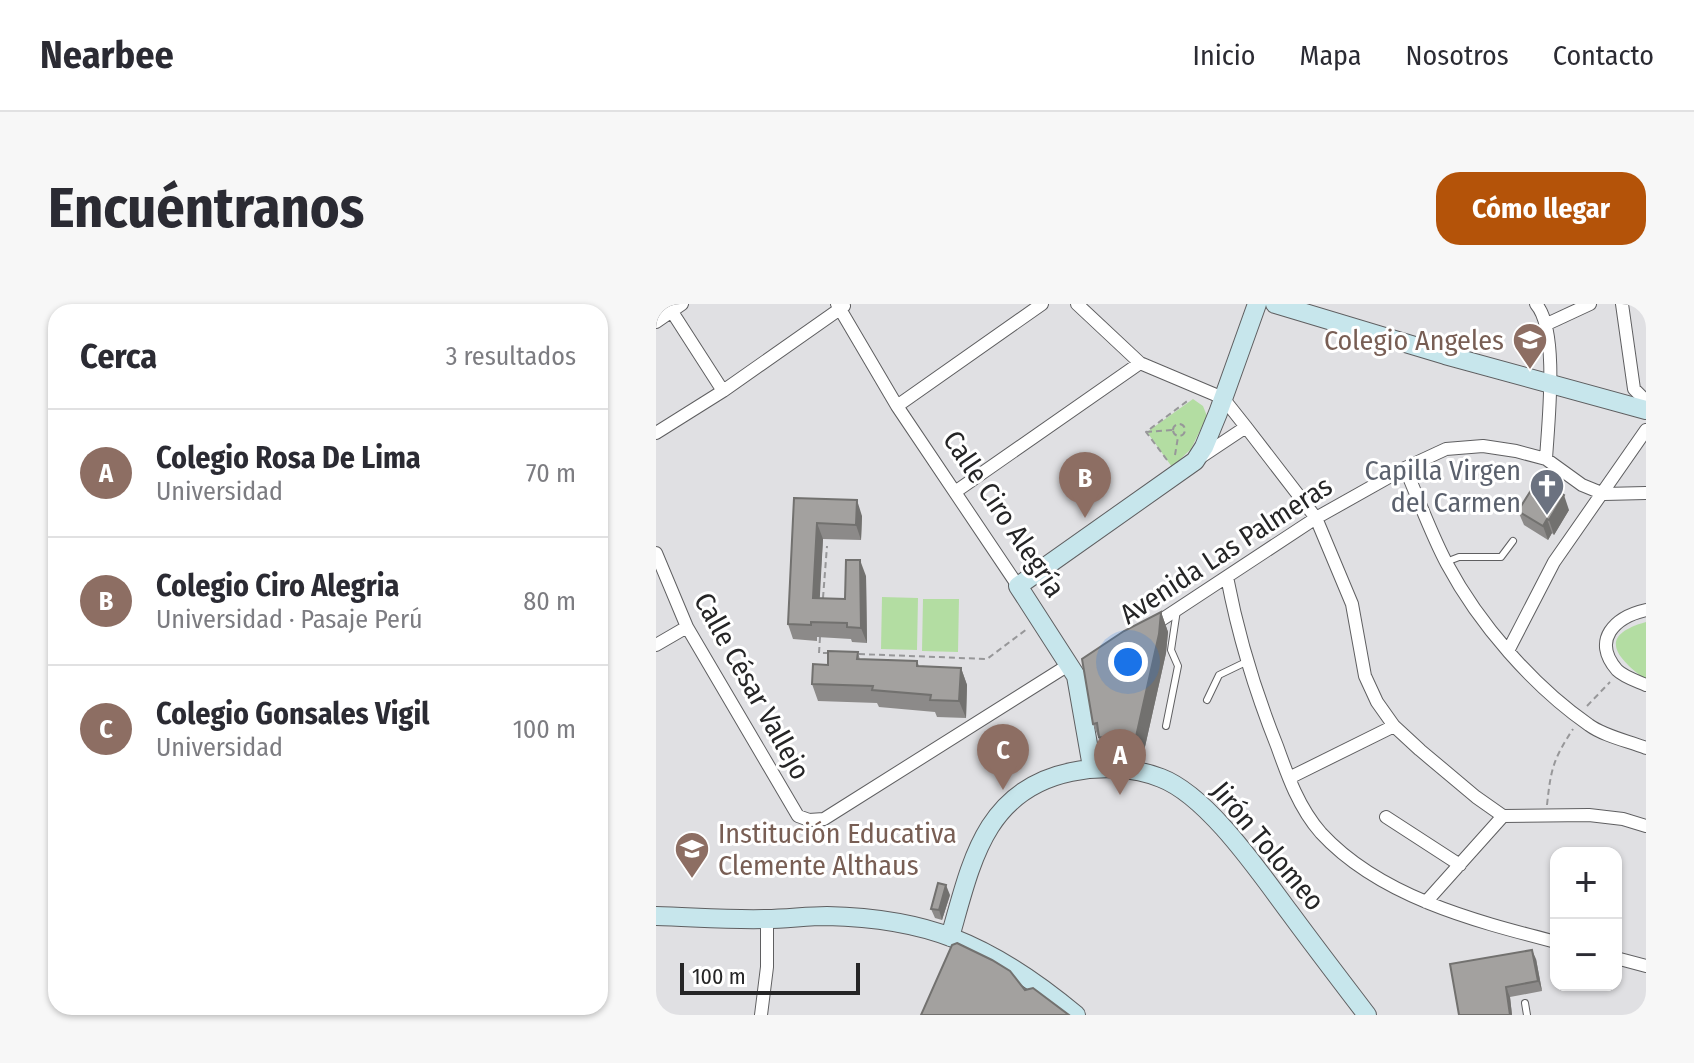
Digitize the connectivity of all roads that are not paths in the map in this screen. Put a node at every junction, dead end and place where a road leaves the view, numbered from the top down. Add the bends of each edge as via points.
1 (1042, 304) edge
2 (1077, 304) edge
3 (1257, 304) edge
4 (1275, 304) edge
5 (1536, 304) edge
6 (1590, 304) edge
7 (1622, 304) edge
8 (674, 306) edge
9 (841, 306) edge
10 (656, 322) edge
11 (1547, 324) junction
12 (1140, 363) junction
13 (1550, 384) junction
14 (723, 391) junction
15 (1223, 398) junction
16 (1646, 401) edge
17 (897, 406) junction
18 (1646, 410) edge
19 (1246, 427) junction
20 (1646, 430) edge
21 (656, 433) edge
22 (1546, 459) junction
23 (1195, 461) junction
24 (1405, 468) junction
25 (955, 492) junction
26 (1646, 493) edge
27 (1604, 494) junction
28 (1316, 518) junction
29 (1513, 541) dead end
30 (656, 553) edge
31 (1446, 562) junction
32 (1227, 577) junction
33 (1018, 586) junction
34 (1177, 610) junction
35 (1646, 610) edge
36 (687, 627) junction
37 (1139, 635) edge
38 (656, 645) edge
39 (1508, 651) junction
40 (1248, 661) junction
41 (1078, 669) junction
42 (1646, 685) edge
43 (1207, 700) dead end
44 (1166, 726) dead end
45 (1394, 726) junction
46 (1646, 748) edge
47 (1092, 767) junction
48 (1289, 778) junction
49 (1503, 816) junction
50 (1386, 817) dead end
51 (1646, 826) edge
52 (1460, 865) junction
53 (1426, 902) junction
54 (656, 916) edge
55 (767, 920) junction
56 (950, 937) junction
57 (1550, 940) edge
58 (1622, 960) edge
59 (1646, 966) edge
60 (1525, 1003) dead end
61 (761, 1015) edge
62 (1076, 1015) edge
63 (1367, 1015) edge
64 (1527, 1015) edge

1 - 17 street
2 - 12 street
3 - 15 street
4 - 13 street
5 - 11 street
6 - 11 street
7 - 16 street via 1634,389
8 - 10 street
8 - 14 street
9 - 14 street
9 - 17 street, Calle Ciro Alegría
11 - 13 street
12 - 15 street
12 - 25 street
13 - 18 street
13 - 22 street
14 - 21 street
15 - 19 street
15 - 23 street
17 - 25 street, Calle Ciro Alegría
19 - 23 street
19 - 28 street
20 - 27 street
22 - 24 street, Avenida Las Palmeras via 1483,446 1446,449
22 - 27 street
23 - 33 street
24 - 28 street, Avenida Las Palmeras
24 - 31 street
25 - 33 street, Calle Ciro Alegría
26 - 27 street
27 - 39 street via 1554,562
28 - 32 street, Avenida Las Palmeras
28 - 45 street via 1352,604 1365,676
29 - 31 lane via 1496,559 1459,557
30 - 36 street, Calle César Vallejo
31 - 39 street via 1477,615
32 - 34 street, Avenida Las Palmeras
32 - 40 street
33 - 41 street, Calle Ciro Alegría
34 - 37 street, Avenida Las Palmeras
34 - 44 lane via 1171,650 1178,666
35 - 42 street via 1617,620 1607,643 1619,672
36 - 38 street
36 - 41 street, Calle César Vallejo via 798,816 809,820 824,819
39 - 46 street via 1591,727
40 - 43 lane via 1219,675
40 - 48 street
41 - 47 street, Calle Ciro Alegría
45 - 48 street
45 - 49 street
47 - 56 street, Jirón Tolomeo via 1060,774 1005,807 985,831 973,858
47 - 63 street, Jirón Tolomeo via 1162,778 1210,813
48 - 53 street via 1322,834 1375,875
49 - 51 street via 1589,815
49 - 52 street
50 - 52 street
52 - 53 street
53 - 57 street
54 - 55 street
55 - 56 street via 826,916
55 - 61 street
56 - 62 street via 1019,971
58 - 59 street
60 - 64 lane

